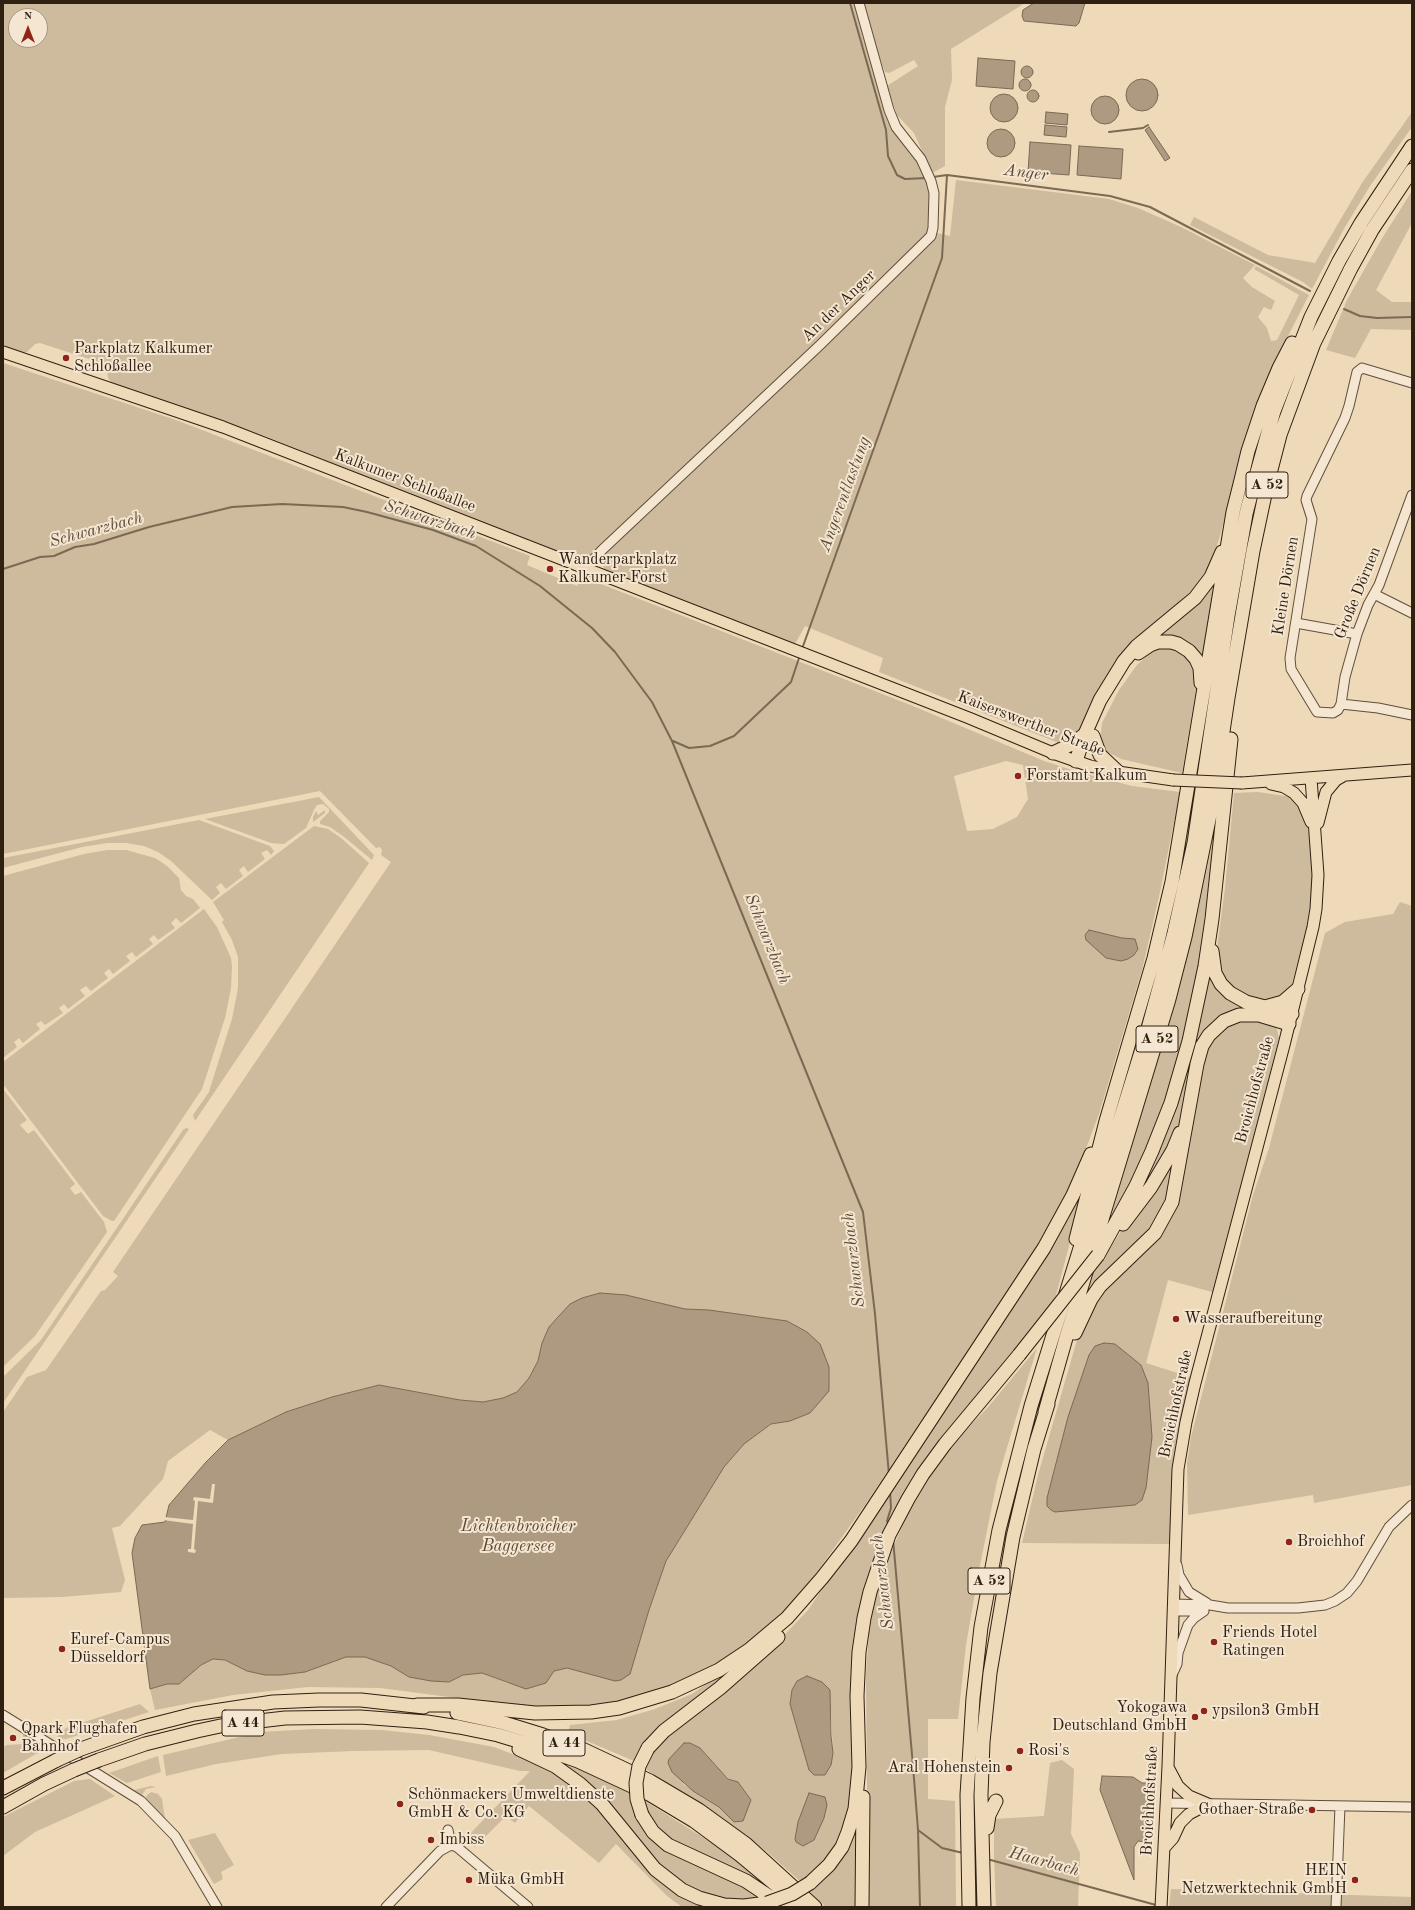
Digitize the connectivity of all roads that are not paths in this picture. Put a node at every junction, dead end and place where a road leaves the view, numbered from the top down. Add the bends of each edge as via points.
1 (859, 3) edge
2 (1412, 146) edge
3 (1412, 170) edge
4 (1310, 317) junction
5 (3, 352) edge
6 (1412, 383) edge
7 (1412, 495) edge
8 (1233, 512) junction
9 (586, 568) junction
10 (1374, 594) junction
11 (1412, 613) edge
12 (1296, 622) junction
13 (1357, 634) junction
14 (792, 650) joint
15 (1236, 658) junction
16 (1341, 704) junction
17 (1200, 714) junction
18 (1412, 715) edge
19 (1089, 735) junction
20 (1053, 753) junction
21 (1080, 762) junction
22 (1412, 770) edge
23 (1118, 772) junction
24 (1343, 776) junction
25 (1204, 778) junction
26 (1311, 778) junction
27 (1263, 782) junction
28 (1315, 834) junction
29 (1176, 863) junction
30 (1212, 919) junction
31 (1298, 989) junction
32 (1265, 1007) junction
33 (1290, 1019) junction
34 (1190, 1103) junction
35 (1106, 1121) junction
36 (1098, 1255) junction
37 (1058, 1322) junction
38 (1045, 1412) junction
39 (1412, 1505) edge
40 (1175, 1559) junction
41 (822, 1578) junction
42 (1173, 1608) junction
43 (1207, 1608) junction
44 (1172, 1675) junction
45 (417, 1705) junction
46 (3, 1715) edge
47 (391, 1719) junction
48 (1168, 1766) junction
49 (859, 1767) junction
50 (3, 1788) edge
51 (996, 1801) dead end
52 (1166, 1803) junction
53 (1208, 1804) junction
54 (1340, 1806) junction
55 (3, 1807) edge
56 (1412, 1807) edge
57 (448, 1830) dead end
58 (451, 1845) junction
59 (984, 1846) junction
60 (1165, 1847) junction
61 (1161, 1903) edge
62 (217, 1907) edge
63 (386, 1907) edge
64 (528, 1907) edge
65 (785, 1907) edge
66 (798, 1907) edge
67 (815, 1907) edge
68 (862, 1907) edge
69 (969, 1907) edge
70 (984, 1907) edge
71 (1336, 1907) edge

1 - 9 street, An der Anger via 889,110 896,127 921,159 934,193 931,236
2 - 4 highway, A 52 via 1361,223
3 - 15 highway, A 52 via 1372,230 1351,268 1314,343 1298,384 1280,435 1263,500
4 - 8 highway via 1289,349 1263,406 1248,451
4 - 25 highway, A 52 via 1274,411 1246,514
5 - 9 main road, Kalkumer Schloßallee via 223,427
6 - 12 street, Kleine Dörnen via 1362,368 1356,372 1345,418 1306,500 1312,519
7 - 10 street, Große Dörnen
8 - 17 highway
8 - 19 highway via 1218,562 1207,583 1195,598 1137,646 1124,661 1106,689
9 - 14 main road, Kalkumer Schloßallee
10 - 11 street
10 - 13 street, Große Dörnen
12 - 13 street
12 - 16 street, Kleine Dörnen via 1290,658 1291,669 1317,712 1333,712 1338,710
13 - 16 street, Große Dörnen via 1345,677
14 - 20 main road, Kaiserswerther Straße
15 - 30 highway, A 52 via 1238,680
15 - 38 highway, A 52 via 1212,805 1185,937 1169,999
16 - 18 street
17 - 19 highway via 1201,680 1196,659 1178,644 1158,642 1137,654 1126,666
17 - 29 highway
19 - 20 highway
19 - 21 highway
19 - 23 highway via 1100,755
20 - 21 main road, Kaiserswerther Straße
21 - 23 main road, Kaiserswerther Straße
22 - 24 main road, Kaiserswerther Straße
23 - 27 main road, Kaiserswerther Straße, bridge via 1173,780
24 - 26 main road, Kaiserswerther Straße
24 - 28 main road via 1326,792
25 - 29 highway
25 - 37 highway, A 52 via 1194,843 1158,993
26 - 27 main road, Kaiserswerther Straße
26 - 28 main road, Broichhofstraße
27 - 28 main road via 1284,787 1294,793 1303,803
28 - 31 main road, Broichhofstraße via 1318,875 1316,909
29 - 35 highway via 1154,958
30 - 32 highway via 1213,964 1218,979 1235,997
30 - 36 highway via 1199,999 1171,1103 1136,1186
31 - 32 highway via 1283,1002
31 - 33 main road, Broichhofstraße
32 - 33 highway
33 - 34 highway via 1246,1014 1234,1016 1219,1024 1202,1046
33 - 40 main road, Broichhofstraße via 1186,1422 1178,1469
34 - 36 highway via 1173,1150 1163,1168
34 - 38 highway via 1176,1189 1164,1219 1155,1233 1109,1275 1091,1299 1070,1344
35 - 37 highway via 1062,1294
35 - 41 highway via 1073,1195 1044,1248 851,1541
36 - 49 highway, bridge via 945,1444 923,1474 897,1520 870,1592 864,1618 857,1696
37 - 69 highway, A 52 via 1031,1406 1010,1485 981,1627 970,1743 967,1847
38 - 59 highway, A 52 via 1014,1530 990,1673 981,1795
39 - 43 street via 1389,1527 1357,1581 1347,1593 1335,1600 1325,1605 1298,1608
40 - 42 main road, Broichhofstraße
40 - 43 street via 1185,1586
41 - 45 highway via 788,1618 749,1650 699,1680 649,1700 619,1708 564,1714 444,1704
41 - 65 highway, bridge via 808,1603 791,1624 756,1657 664,1731 648,1748 639,1766 636,1783 642,1815 653,1832 668,1845 746,1881
42 - 43 street
42 - 44 main road, Broichhofstraße
43 - 44 street via 1188,1624
44 - 48 main road, Broichhofstraße
45 - 50 highway, A 44, bridge via 361,1700 319,1700 250,1705 194,1714 115,1736 81,1749
45 - 67 highway, A 44 via 485,1719 543,1735 580,1748 650,1781 699,1810 746,1844
46 - 62 street via 141,1801 174,1836
47 - 49 highway, bridge via 418,1727 484,1739 530,1753 555,1766 602,1804 655,1869 677,1887 699,1898 724,1905 767,1903 792,1894 810,1883 834,1859 848,1832 856,1802
47 - 55 highway, A 44, bridge via 305,1717 226,1725 170,1737 74,1770
47 - 66 highway, A 44 via 443,1724 498,1735 610,1775 649,1794 694,1821 740,1854
48 - 52 main road, Broichhofstraße
48 - 53 main road via 1178,1786 1189,1796
49 - 68 highway via 864,1788
51 - 59 highway via 989,1815
52 - 53 street
52 - 60 main road, Broichhofstraße
53 - 54 street
53 - 60 main road via 1189,1814 1180,1823 1173,1838
54 - 56 street
54 - 71 street
57 - 58 street
58 - 63 street via 440,1851
58 - 64 street via 457,1847
59 - 70 highway, A 52
60 - 61 main road, Broichhofstraße

